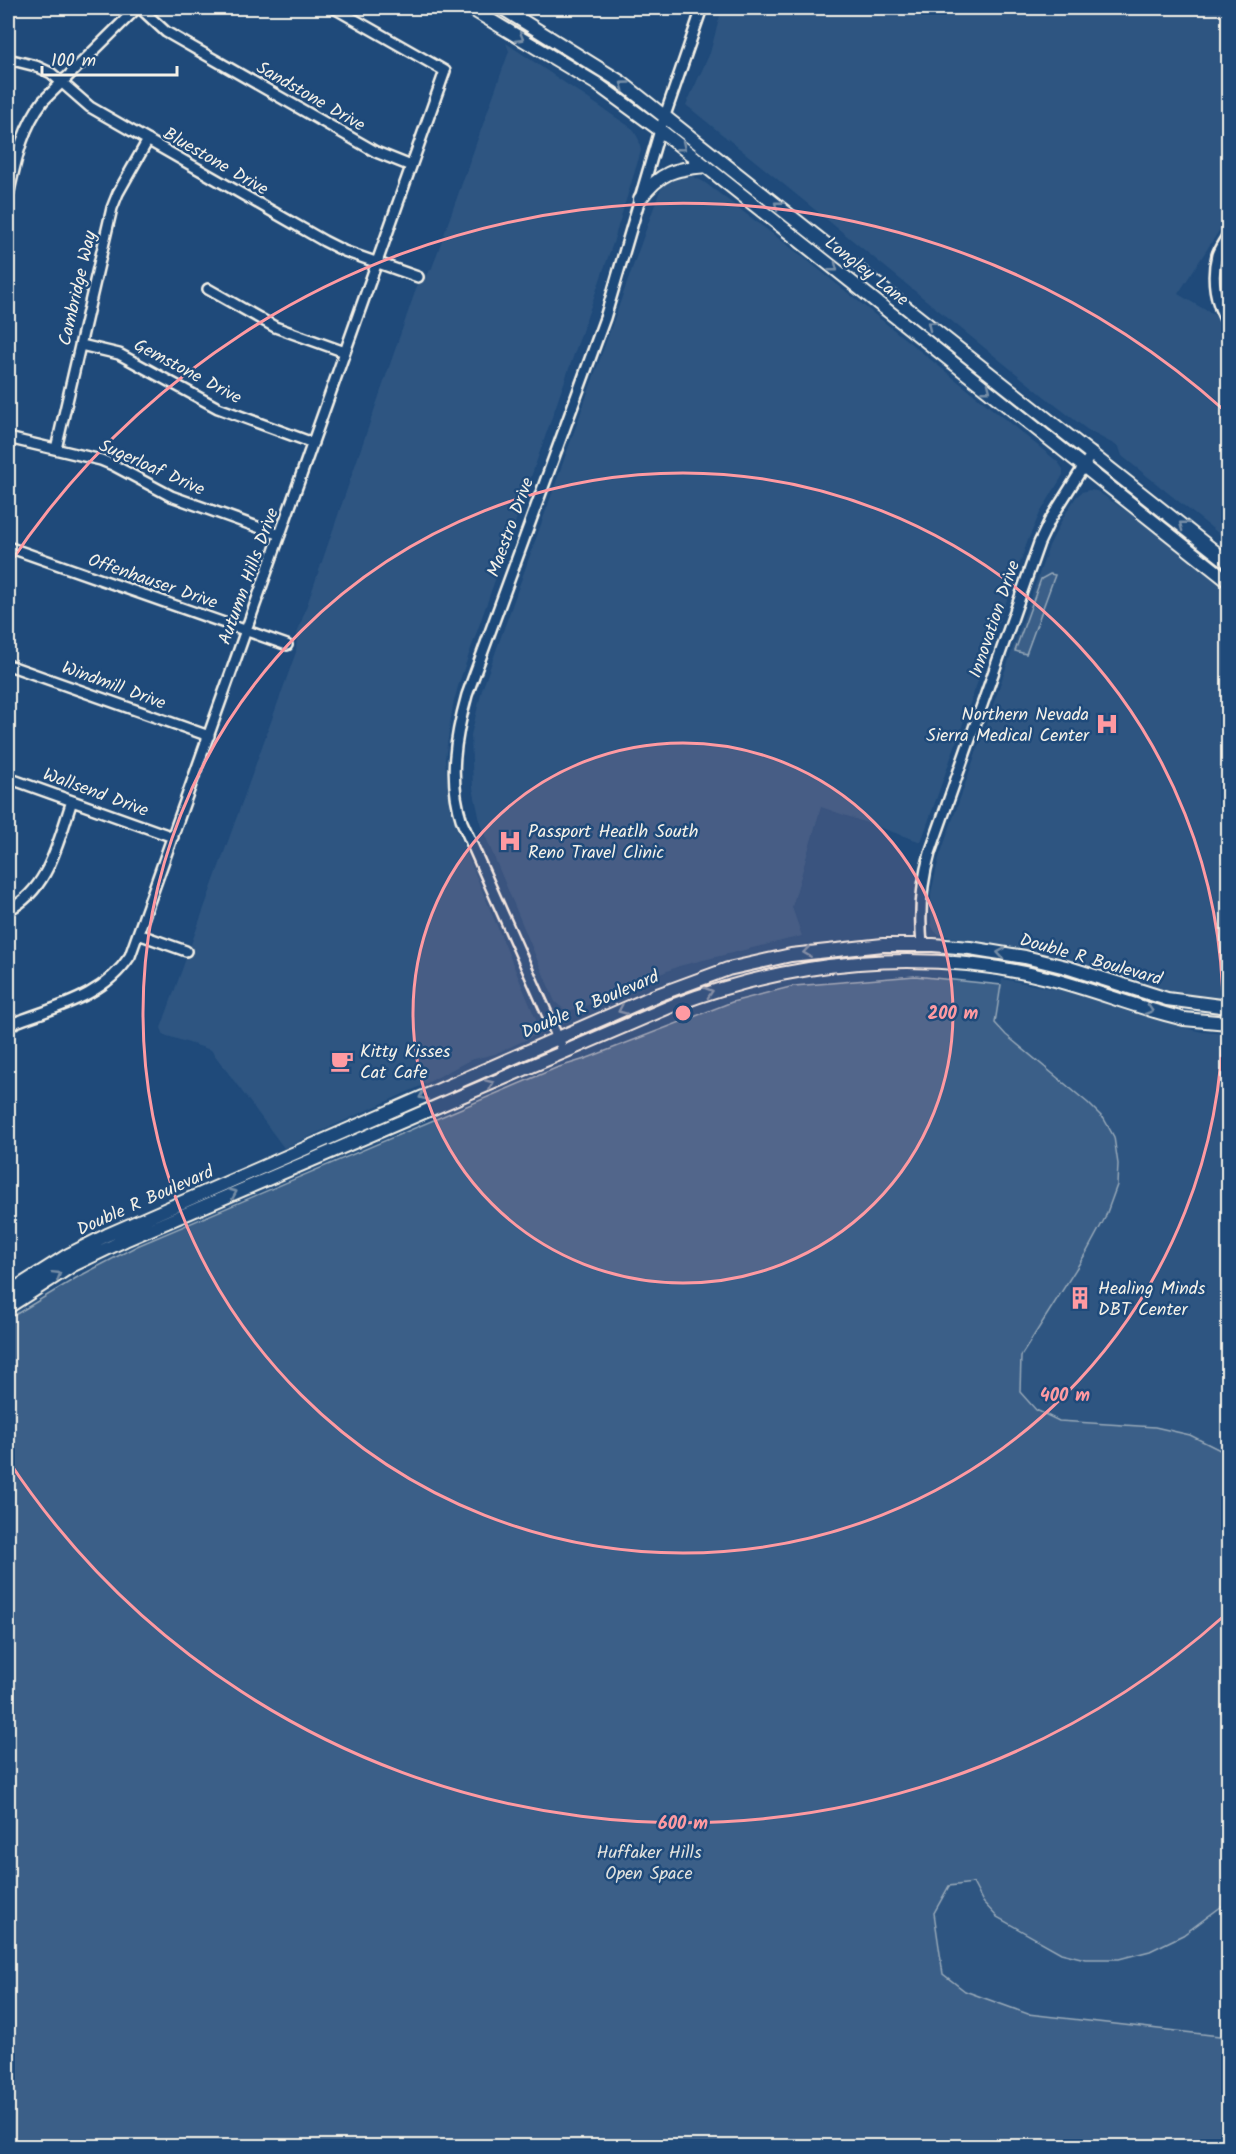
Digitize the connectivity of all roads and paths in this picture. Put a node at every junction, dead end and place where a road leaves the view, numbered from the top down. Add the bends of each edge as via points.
1 (138, 8) edge
2 (334, 8) edge
3 (471, 8) edge
4 (502, 8) edge
5 (702, 8) edge
6 (8, 59) edge
7 (62, 81) junction
8 (665, 116) junction
9 (660, 130) junction
10 (148, 140) junction
11 (411, 166) junction
12 (706, 166) junction
13 (8, 196) edge
14 (640, 199) junction
15 (1228, 234) edge
16 (376, 263) junction
17 (418, 277) dead end
18 (208, 289) dead end
19 (1228, 324) edge
20 (81, 345) junction
21 (345, 352) junction
22 (8, 438) edge
23 (313, 443) junction
24 (56, 449) junction
25 (1092, 453) junction
26 (1083, 466) junction
27 (280, 535) junction
28 (8, 547) edge
29 (1228, 562) edge
30 (1228, 581) edge
31 (246, 632) junction
32 (287, 645) dead end
33 (8, 665) edge
34 (209, 736) junction
35 (8, 778) edge
36 (72, 801) junction
37 (173, 837) junction
38 (8, 910) edge
39 (138, 934) junction
40 (922, 945) junction
41 (186, 951) dead end
42 (1228, 1007) edge
43 (1228, 1023) edge
44 (8, 1028) edge
45 (558, 1038) junction
46 (564, 1052) junction
47 (8, 1293) edge
48 (8, 1307) edge

1 - 7 street
1 - 11 street, Sandstone Drive via 174,36 376,152
2 - 11 street, Autumn Hills Drive via 445,71
3 -> 9 main road, Longley Lane via 597,84
8 -> 4 main road, Longley Lane via 621,82
5 - 8 street, Maestro Drive
6 - 7 street, Bluestone Drive via 44,69
7 - 10 street, Bluestone Drive via 90,107
7 - 13 street via 26,127
8 - 9 street, Maestro Drive
25 -> 8 main road, Longley Lane
9 -> 12 main road, Longley Lane
9 - 14 street, Maestro Drive
10 - 16 street, Bluestone Drive via 324,241
10 - 20 street, Cambridge Way via 112,208
11 - 16 street, Autumn Hills Drive
12 - 14 main road via 665,174
12 -> 26 main road, Longley Lane
14 - 45 street, Maestro Drive via 604,318 467,695 454,753 454,782 462,822
15 - 19 street via 1217,253 1214,281
16 - 17 street, Bluestone Drive
16 - 21 street, Autumn Hills Drive
18 - 21 street via 275,327
20 - 23 street, Gemstone Drive via 126,357 218,408
20 - 24 street, Cambridge Way
21 - 23 street, Autumn Hills Drive
22 - 24 street, Sugerloaf Drive
23 - 27 street, Autumn Hills Drive
24 - 27 street, Sugerloaf Drive via 113,465 171,496
25 - 26 street, Innovation Drive
29 -> 25 main road, Longley Lane
26 - 30 main road, Longley Lane
26 - 40 street, Innovation Drive via 1039,543 930,853 922,882
27 - 31 street, Autumn Hills Drive
28 - 31 street, Offenhauser Drive
31 - 32 street, Offenhauser Drive
31 - 34 street, Autumn Hills Drive
33 - 34 street, Windmill Drive
34 - 37 street, Autumn Hills Drive
35 - 36 street, Wallsend Drive
36 - 37 street, Wallsend Drive
36 - 38 street via 48,870 22,901
37 - 39 street, Autumn Hills Drive
39 - 41 street
39 - 44 street, Autumn Hills Drive via 122,968 103,986
42 -> 40 main road, Double R Boulevard via 1167,999 1083,971 1025,957
40 -> 45 main road, Double R Boulevard via 846,948 748,964 652,997
46 -> 43 main road, Double R Boulevard via 727,986 807,968 886,961 1018,971 1165,1014
45 - 46 street, Maestro Drive
45 -> 47 main road, Double R Boulevard via 88,1244
48 -> 46 main road, Double R Boulevard via 74,1265 125,1240

